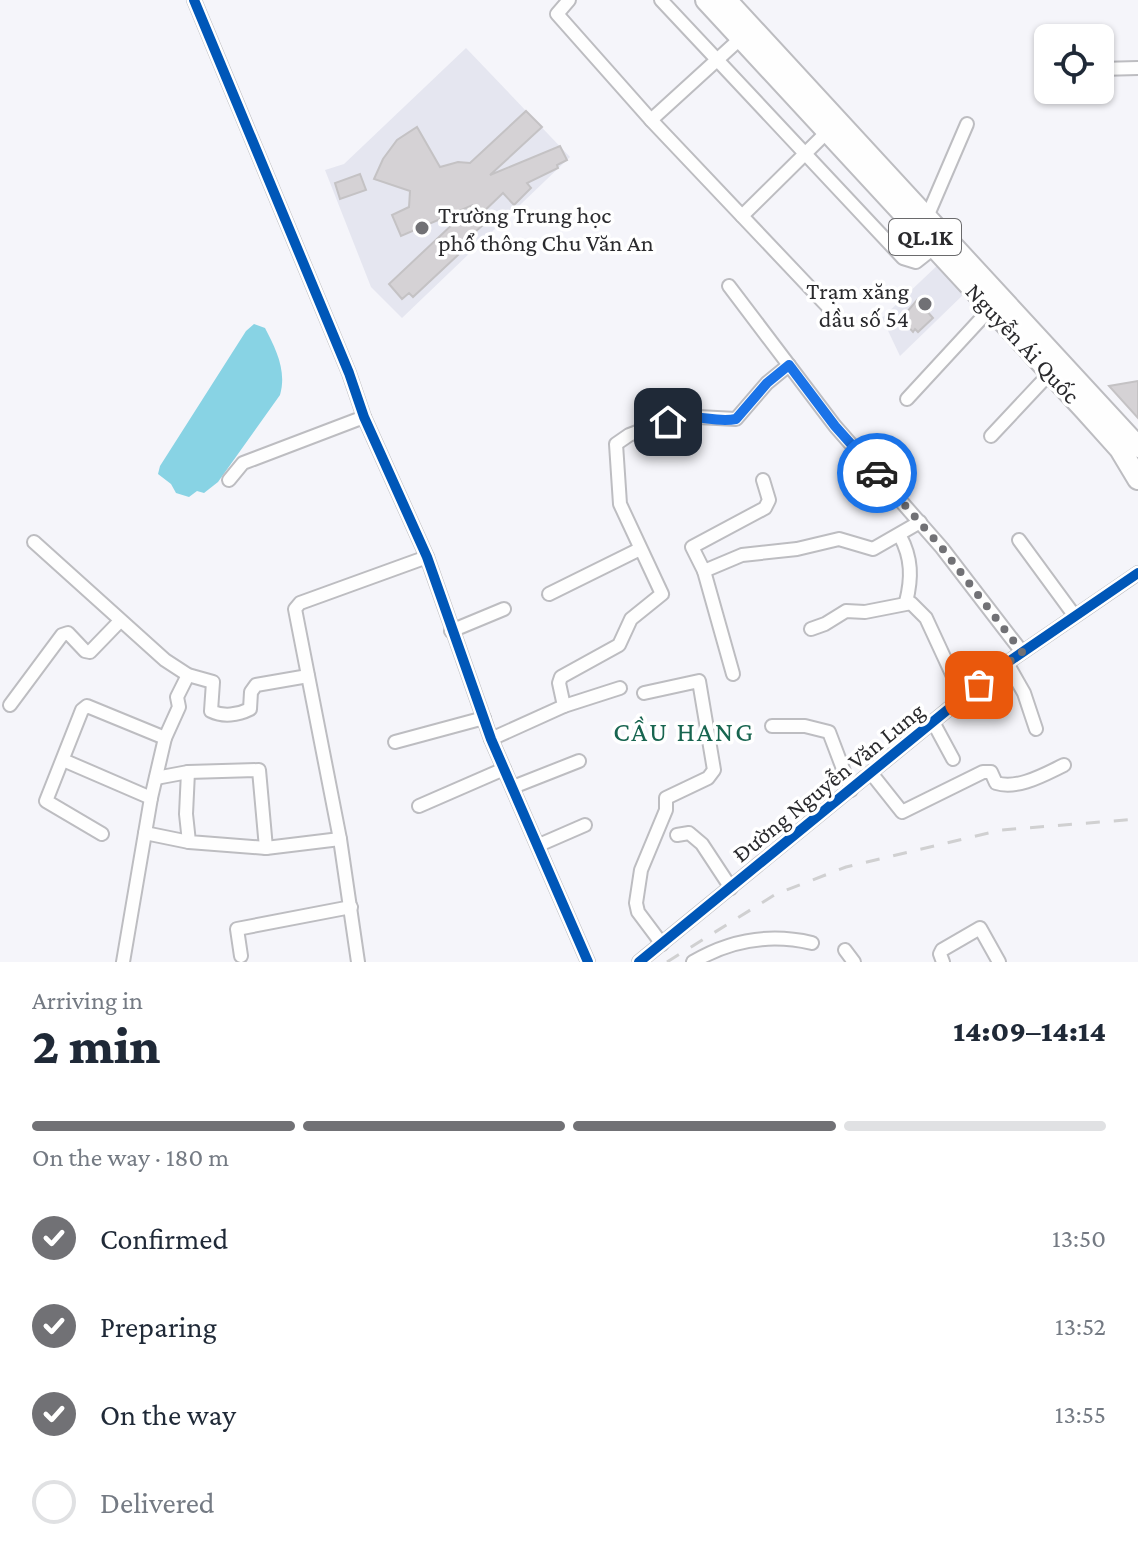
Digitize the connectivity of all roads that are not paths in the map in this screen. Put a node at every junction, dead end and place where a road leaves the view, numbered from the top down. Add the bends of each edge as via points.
1 (194, 0) edge
2 (569, 0) edge
3 (661, 0) edge
4 (706, 0) edge
5 (726, 0) edge
6 (741, 38) junction
7 (716, 61) junction
8 (1138, 68) edge
9 (1114, 69) edge
10 (651, 120) junction
11 (967, 124) dead end
12 (827, 132) junction
13 (803, 155) junction
14 (742, 216) junction
15 (927, 217) junction
16 (935, 247) junction
17 (960, 264) junction
18 (729, 286) dead end
19 (991, 308) junction
20 (832, 311) dead end
21 (789, 365) junction
22 (1051, 372) junction
23 (907, 399) dead end
24 (364, 417) junction
25 (991, 436) dead end
26 (1138, 447) edge
27 (1138, 479) edge
28 (229, 480) dead end
29 (763, 480) dead end
30 (920, 522) junction
31 (900, 536) junction
32 (1019, 540) dead end
33 (34, 542) dead end
34 (640, 549) junction
35 (427, 557) junction
36 (1138, 563) edge
37 (704, 571) junction
38 (1138, 573) edge
39 (1123, 581) junction
40 (549, 594) dead end
41 (906, 602) junction
42 (504, 609) dead end
43 (1074, 615) junction
44 (120, 621) junction
45 (811, 629) dead end
46 (451, 631) junction
47 (1022, 652) junction
48 (1007, 663) junction
49 (733, 674) dead end
50 (188, 675) junction
51 (308, 676) junction
52 (620, 688) dead end
53 (644, 693) dead end
54 (963, 698) junction
55 (10, 705) dead end
56 (564, 706) junction
57 (484, 718) junction
58 (933, 722) junction
59 (772, 726) dead end
60 (1036, 729) dead end
61 (165, 738) junction
62 (491, 739) junction
63 (395, 742) dead end
64 (953, 759) dead end
65 (63, 760) junction
66 (579, 761) dead end
67 (1064, 765) dead end
68 (504, 769) junction
69 (188, 772) junction
70 (871, 773) junction
71 (156, 778) junction
72 (513, 787) junction
73 (851, 790) junction
74 (151, 798) junction
75 (419, 806) dead end
76 (585, 825) dead end
77 (145, 833) junction
78 (102, 834) dead end
79 (677, 835) dead end
80 (340, 839) junction
81 (189, 842) junction
82 (539, 845) junction
83 (266, 848) junction
84 (731, 888) junction
85 (351, 907) junction
86 (812, 943) dead end
87 (662, 944) junction
88 (845, 950) dead end
89 (241, 956) dead end
90 (123, 962) edge
91 (358, 962) edge
92 (588, 962) edge
93 (639, 962) edge
94 (693, 962) edge
95 (854, 962) edge
96 (943, 962) edge
97 (999, 962) edge

1 - 24 street
2 - 10 street via 557,14
3 - 7 street
4 - 6 main road, Nguyễn Ái Quốc / QL.1K
5 - 15 main road, Nguyễn Ái Quốc / QL.1K
6 - 7 street
6 - 12 main road, Nguyễn Ái Quốc / QL.1K
7 - 10 street
7 - 13 street
8 - 9 street
10 - 14 street
11 - 15 street
12 - 13 street
12 - 16 main road, Nguyễn Ái Quốc / QL.1K
13 - 14 street
13 - 16 street via 906,261 916,262
14 - 20 street
15 - 17 main road, Nguyễn Ái Quốc / QL.1K
16 - 17 main road, Nguyễn Ái Quốc / QL.1K
17 - 19 main road, Nguyễn Ái Quốc / QL.1K
17 - 26 main road, Nguyễn Ái Quốc / QL.1K
18 - 21 street
19 - 22 main road, Nguyễn Ái Quốc / QL.1K
19 - 23 street
21 - 30 street
21 - 34 street via 736,419 679,416 616,444 620,504
22 - 25 street
22 - 27 main road, Nguyễn Ái Quốc / QL.1K via 1120,449
24 - 28 street via 243,463
24 - 35 street
29 - 37 street via 769,500 765,508 692,547
30 - 31 street
30 - 47 street
31 - 37 street via 873,549 839,539 742,555
31 - 41 street via 912,580
32 - 43 street
33 - 44 street
34 - 40 street
34 - 56 street via 662,594 631,619 619,645 561,677
35 - 46 street
35 - 51 street via 298,605
36 - 39 street, Đường Nguyễn Văn Lung
37 - 49 street
38 - 39 street, Đường Nguyễn Văn Lung
39 - 43 street, Đường Nguyễn Văn Lung
41 - 45 street via 846,611
41 - 54 street via 926,618
42 - 46 street
43 - 47 street, Đường Nguyễn Văn Lung
44 - 50 street
44 - 55 street via 88,652 68,633 62,635
46 - 57 street
47 - 48 street, Đường Nguyễn Văn Lung
48 - 54 street, Đường Nguyễn Văn Lung
48 - 60 street
50 - 51 street via 214,683 211,711 228,715 250,709 256,685
50 - 61 street
51 - 80 street
52 - 56 street
53 - 87 street via 699,681 714,770 666,798 641,870 638,912
54 - 58 street, Đường Nguyễn Văn Lung
56 - 62 street
57 - 62 street
57 - 63 street
58 - 64 street
58 - 70 street, Đường Nguyễn Văn Lung
59 - 73 street via 829,732
61 - 65 street via 87,706
61 - 71 street
62 - 68 street
65 - 74 street
65 - 78 street via 47,803
66 - 72 street
67 - 70 street via 1004,786 991,772 983,772 902,812
68 - 72 street
68 - 75 street
69 - 71 street
69 - 81 street
69 - 83 street via 259,770
70 - 73 street, Đường Nguyễn Văn Lung
71 - 74 street
72 - 82 street
73 - 84 street, Đường Nguyễn Văn Lung
74 - 77 street
76 - 82 street
77 - 81 street
77 - 90 street
79 - 84 street via 689,833 702,844
80 - 83 street
80 - 85 street
81 - 83 street
82 - 92 street
84 - 87 street, Đường Nguyễn Văn Lung
85 - 89 street via 237,929
85 - 91 street
86 - 94 street via 734,943
87 - 93 street, Đường Nguyễn Văn Lung
88 - 95 street
96 - 97 street via 942,950 980,928

